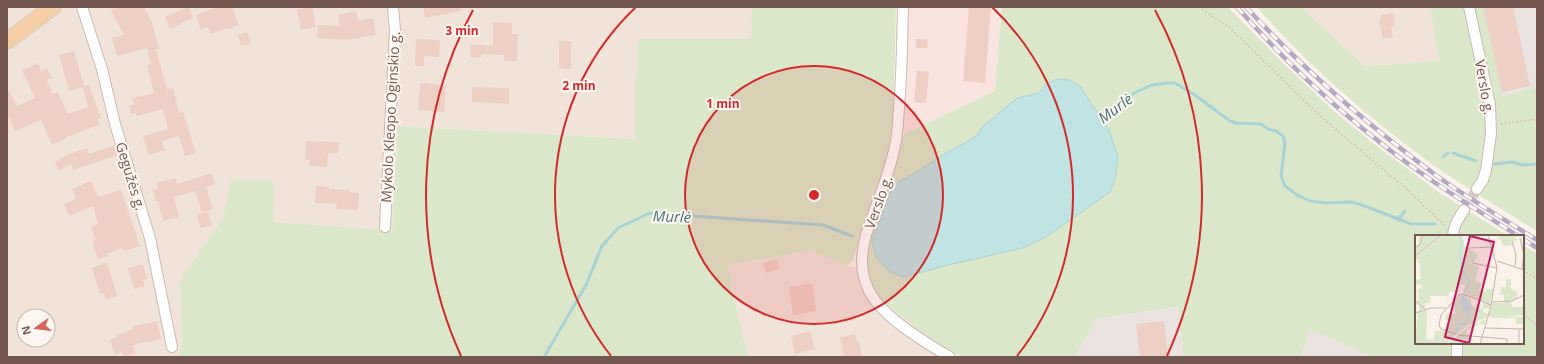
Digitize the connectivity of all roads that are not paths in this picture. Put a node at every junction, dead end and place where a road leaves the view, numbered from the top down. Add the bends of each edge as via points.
1 (53, 7) edge
2 (82, 7) edge
3 (393, 7) edge
4 (903, 7) edge
5 (1469, 7) edge
6 (7, 41) edge
7 (1477, 189) tunnel mouth
8 (1464, 210) tunnel mouth
9 (385, 227) dead end
10 (1453, 233) edge
11 (1457, 344) edge
12 (172, 347) dead end
13 (950, 357) edge
14 (1457, 357) edge

1 - 6 main road
2 - 12 street, Gegužės g. via 150,238
3 - 9 street, Mykolo Kleopo Oginskio g. via 395,30
4 - 13 street, Verslo g. via 897,141 866,235 862,251 862,273 872,297 891,319
5 - 7 street, Verslo g. via 1490,106 1491,125 1486,170
8 - 10 street
11 - 14 street

